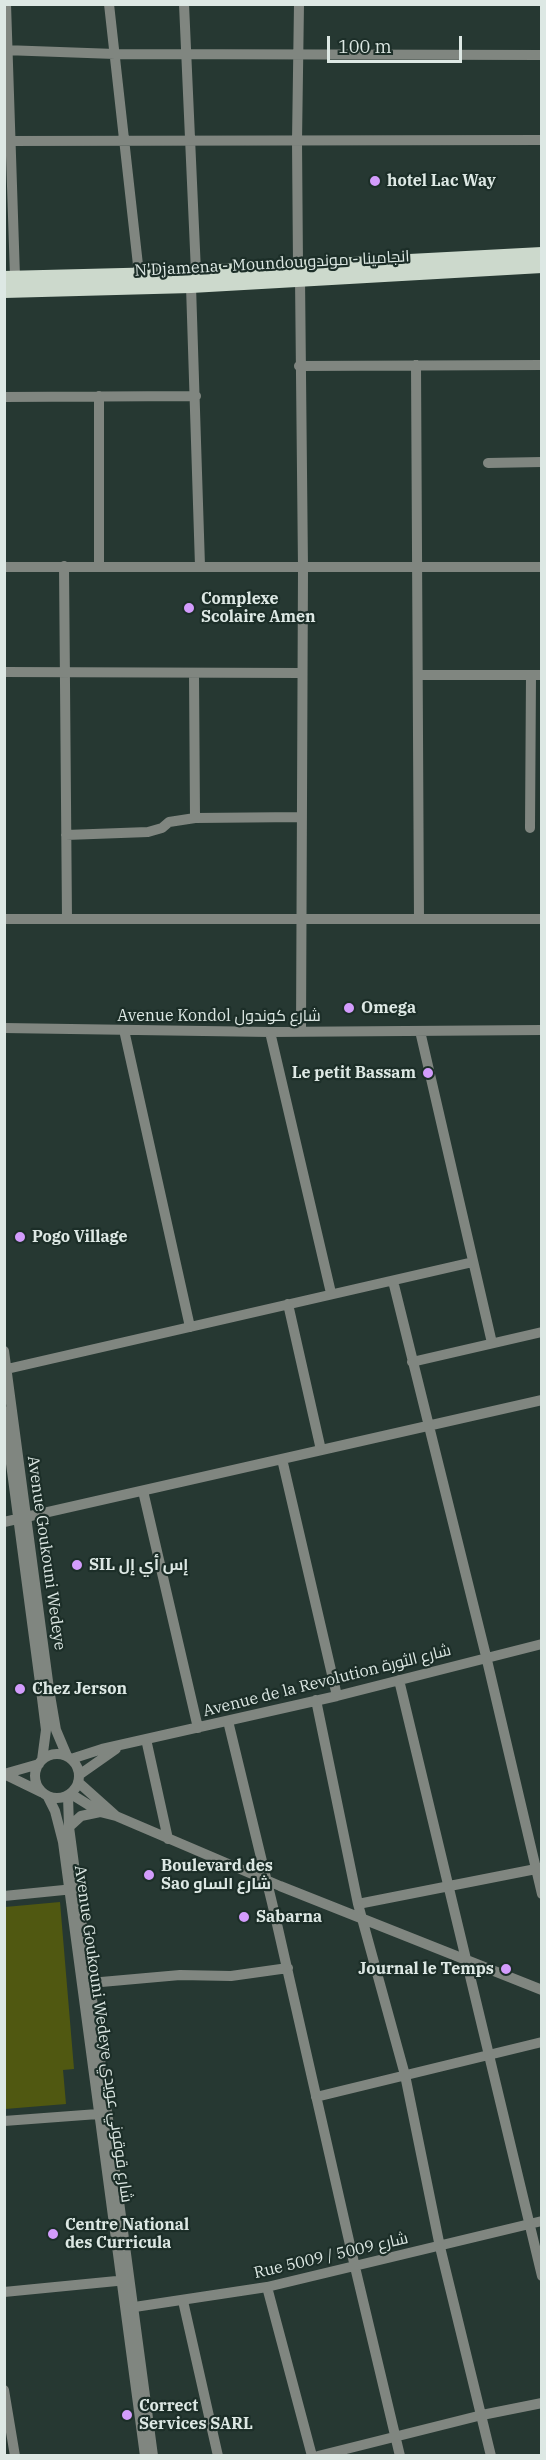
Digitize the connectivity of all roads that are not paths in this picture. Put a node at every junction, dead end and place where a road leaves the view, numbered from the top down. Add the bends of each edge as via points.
1 (6, 4) edge
2 (109, 4) edge
3 (184, 4) edge
4 (299, 4) edge
5 (6, 50) edge
6 (187, 53) junction
7 (115, 54) junction
8 (542, 55) edge
9 (298, 56) junction
10 (124, 140) junction
11 (191, 140) junction
12 (542, 140) edge
13 (7, 141) edge
14 (297, 141) junction
15 (542, 254) edge
16 (542, 266) edge
17 (196, 272) junction
18 (299, 272) junction
19 (139, 274) junction
20 (10, 278) edge
21 (191, 286) junction
22 (4, 291) edge
23 (542, 364) edge
24 (416, 365) junction
25 (299, 366) junction
26 (99, 396) junction
27 (196, 396) junction
28 (4, 397) edge
29 (542, 462) edge
30 (488, 463) dead end
31 (64, 566) junction
32 (99, 566) junction
33 (200, 566) junction
34 (4, 567) edge
35 (542, 567) edge
36 (303, 568) junction
37 (417, 568) junction
38 (4, 672) edge
39 (66, 672) junction
40 (194, 673) junction
41 (302, 673) junction
42 (419, 675) junction
43 (536, 675) edge
44 (302, 817) junction
45 (195, 818) junction
46 (530, 828) dead end
47 (66, 835) junction
48 (4, 919) edge
49 (67, 919) junction
50 (300, 919) junction
51 (419, 919) junction
52 (542, 919) edge
53 (4, 1028) edge
54 (124, 1030) junction
55 (542, 1030) edge
56 (420, 1031) junction
57 (270, 1032) junction
58 (301, 1032) junction
59 (473, 1262) junction
60 (393, 1281) junction
61 (331, 1293) junction
62 (288, 1304) junction
63 (190, 1327) junction
64 (542, 1332) edge
65 (492, 1343) junction
66 (4, 1351) edge
67 (412, 1362) junction
68 (7, 1369) junction
69 (542, 1400) edge
70 (4, 1411) edge
71 (427, 1426) junction
72 (321, 1450) junction
73 (282, 1459) junction
74 (143, 1491) junction
75 (23, 1519) junction
76 (4, 1522) edge
77 (542, 1644) edge
78 (486, 1656) junction
79 (399, 1680) junction
80 (337, 1696) junction
81 (316, 1700) junction
82 (228, 1721) junction
83 (198, 1728) junction
84 (146, 1739) junction
85 (119, 1746) junction
86 (69, 1758) junction
87 (41, 1762) junction
88 (4, 1774) edge
89 (79, 1779) junction
90 (45, 1794) junction
91 (70, 1795) junction
92 (100, 1812) junction
93 (116, 1816) junction
94 (69, 1827) junction
95 (168, 1839) junction
96 (539, 1869) edge
97 (266, 1879) junction
98 (449, 1887) junction
99 (73, 1890) junction
100 (542, 1894) edge
101 (4, 1896) edge
102 (358, 1904) junction
103 (362, 1919) junction
104 (466, 1959) junction
105 (288, 1968) junction
106 (90, 1983) junction
107 (542, 1990) edge
108 (542, 2042) edge
109 (488, 2055) junction
110 (405, 2075) junction
111 (316, 2097) junction
112 (98, 2114) junction
113 (4, 2121) edge
114 (542, 2221) edge
115 (530, 2224) junction
116 (440, 2247) junction
117 (355, 2267) junction
118 (542, 2276) edge
119 (126, 2280) junction
120 (267, 2287) junction
121 (4, 2292) edge
122 (183, 2301) junction
123 (129, 2308) junction
124 (4, 2390) edge
125 (542, 2403) edge
126 (482, 2415) junction
127 (396, 2438) junction
128 (15, 2456) edge
129 (145, 2456) edge
130 (153, 2456) edge
131 (218, 2456) edge
132 (312, 2456) edge
133 (318, 2456) edge
134 (400, 2456) edge
135 (492, 2456) edge

1 - 5 street
2 - 7 street
3 - 6 street
4 - 9 street
5 - 7 street
5 - 13 street
6 - 7 street
6 - 9 street
6 - 11 street
7 - 10 street
8 - 9 street
9 - 14 street
10 - 11 street
10 - 13 street
10 - 19 street
11 - 14 street
11 - 17 street
12 - 14 street
13 - 20 street
14 - 18 street
15 - 18 main road, N'Djamena - Moundou انجامينا - موندو
16 - 18 main road, N'Djamena - Moundou انجامينا - موندو
17 - 18 main road, N'Djamena - Moundou انجامينا - موندو
17 - 19 main road, N'Djamena - Moundou انجامينا - موندو
18 - 21 main road, N'Djamena - Moundou انجامينا - موندو
18 - 25 street
19 - 20 main road, N'Djamena - Moundou انجامينا - موندو
21 - 22 main road, N'Djamena - Moundou انجامينا - موندو
21 - 27 street
23 - 24 street
24 - 25 street
24 - 37 street
25 - 36 street
26 - 27 street
26 - 28 street
26 - 32 street
27 - 33 street
29 - 30 street
31 - 32 street
31 - 34 street
31 - 39 street
32 - 33 street
33 - 36 street
35 - 37 street
36 - 37 street
36 - 41 street
37 - 42 street
38 - 39 street
39 - 40 street
39 - 47 street
40 - 41 street
40 - 45 street
41 - 44 street
42 - 43 street
42 - 51 street
43 - 46 street
44 - 45 street
44 - 50 street
45 - 47 street via 169,822 156,831
47 - 49 street
48 - 49 street
49 - 50 street
50 - 51 street
50 - 58 street
51 - 52 street
53 - 54 street, Avenue Kondol شارع كوندول
54 - 57 street, Avenue Kondol شارع كوندول
54 - 63 street
55 - 56 street, Avenue Kondol شارع كوندول
56 - 58 street, Avenue Kondol شارع كوندول
56 - 59 street
57 - 58 street, Avenue Kondol شارع كوندول
57 - 61 street
59 - 60 street
59 - 65 street
60 - 61 street
60 - 67 street
61 - 62 street
62 - 63 street
62 - 72 street
63 - 68 street
64 - 65 street
65 - 67 street
66 - 68 street, Avenue Goukouni Wedeye
67 - 71 street
68 - 75 street, Avenue Goukouni Wedeye
69 - 71 street
70 - 75 street, Avenue Goukouni Wedeye
71 - 72 street
71 - 78 street
72 - 73 street
73 - 74 street
73 - 80 street
74 - 75 street
74 - 83 street
75 - 76 street
75 - 86 street, Avenue Goukouni Wedeye via 56,1730
75 - 87 street, Avenue Goukouni Wedeye via 46,1730
77 - 78 street, Avenue de la Revolution شارع الثورة
78 - 79 street, Avenue de la Revolution شارع الثورة
78 - 96 street
79 - 80 street, Avenue de la Revolution شارع الثورة
79 - 98 street
80 - 81 street, Avenue de la Revolution شارع الثورة
81 - 82 street, Avenue de la Revolution شارع الثورة
81 - 102 street
82 - 83 street, Avenue de la Revolution شارع الثورة
82 - 97 street
83 - 84 street, Avenue de la Revolution شارع الثورة
84 - 85 street, Avenue de la Revolution شارع الثورة
84 - 95 street
85 - 86 street, Avenue de la Revolution شارع الثورة
85 - 89 street, Avenue de la Revolution شارع الثورة
86 - 87 street via 51,1755
86 - 89 street via 78,1768
87 - 88 street
87 - 90 street via 35,1778
88 - 90 street
89 - 91 street
89 - 93 street
90 - 91 street via 58,1799
90 - 99 street, Avenue Goukouni Wedeye شارع قوقوني عويدي via 60,1826
91 - 92 street
91 - 94 street, Avenue Goukouni Wedeye شارع قوقوني عويدي
92 - 93 street
92 - 94 street via 81,1816
93 - 95 street
94 - 99 street, Avenue Goukouni Wedeye شارع قوقوني عويدي
95 - 97 street
96 - 98 street
96 - 100 street
97 - 103 street
97 - 105 street
98 - 102 street
98 - 104 street
99 - 101 street
99 - 106 street, Avenue Goukouni Wedeye شارع قوقوني عويدي
99 - 112 street, Avenue Goukouni Wedeye شارع قوقوني عويدي
102 - 103 street
103 - 104 street
103 - 110 street
104 - 107 street
104 - 109 street
105 - 106 street via 231,1976 130,1977
105 - 111 street
106 - 119 street, Avenue Goukouni Wedeye شارع قوقوني عويدي
108 - 109 street
109 - 110 street
109 - 115 street
110 - 111 street
110 - 116 street
111 - 117 street
112 - 113 street
112 - 119 street, Avenue Goukouni Wedeye شارع قوقوني عويدي
114 - 115 street, Rue 5009 / شارع 5009
115 - 116 street, Rue 5009 / شارع 5009
115 - 118 street
116 - 117 street, Rue 5009 / شارع 5009
116 - 126 street
117 - 120 street, Rue 5009 / شارع 5009
117 - 127 street
119 - 121 street
119 - 123 street, Avenue Goukouni Wedeye شارع قوقوني عويدي
120 - 122 street, Rue 5009 / شارع 5009
120 - 132 street
122 - 123 street, Rue 5009 / شارع 5009
122 - 131 street
123 - 129 street, Avenue Goukouni Wedeye شارع قوقوني عويدي
123 - 130 street, Avenue Goukouni Wedeye شارع قوقوني عويدي
124 - 128 street
125 - 126 street
126 - 127 street
126 - 135 street
127 - 133 street
127 - 134 street

